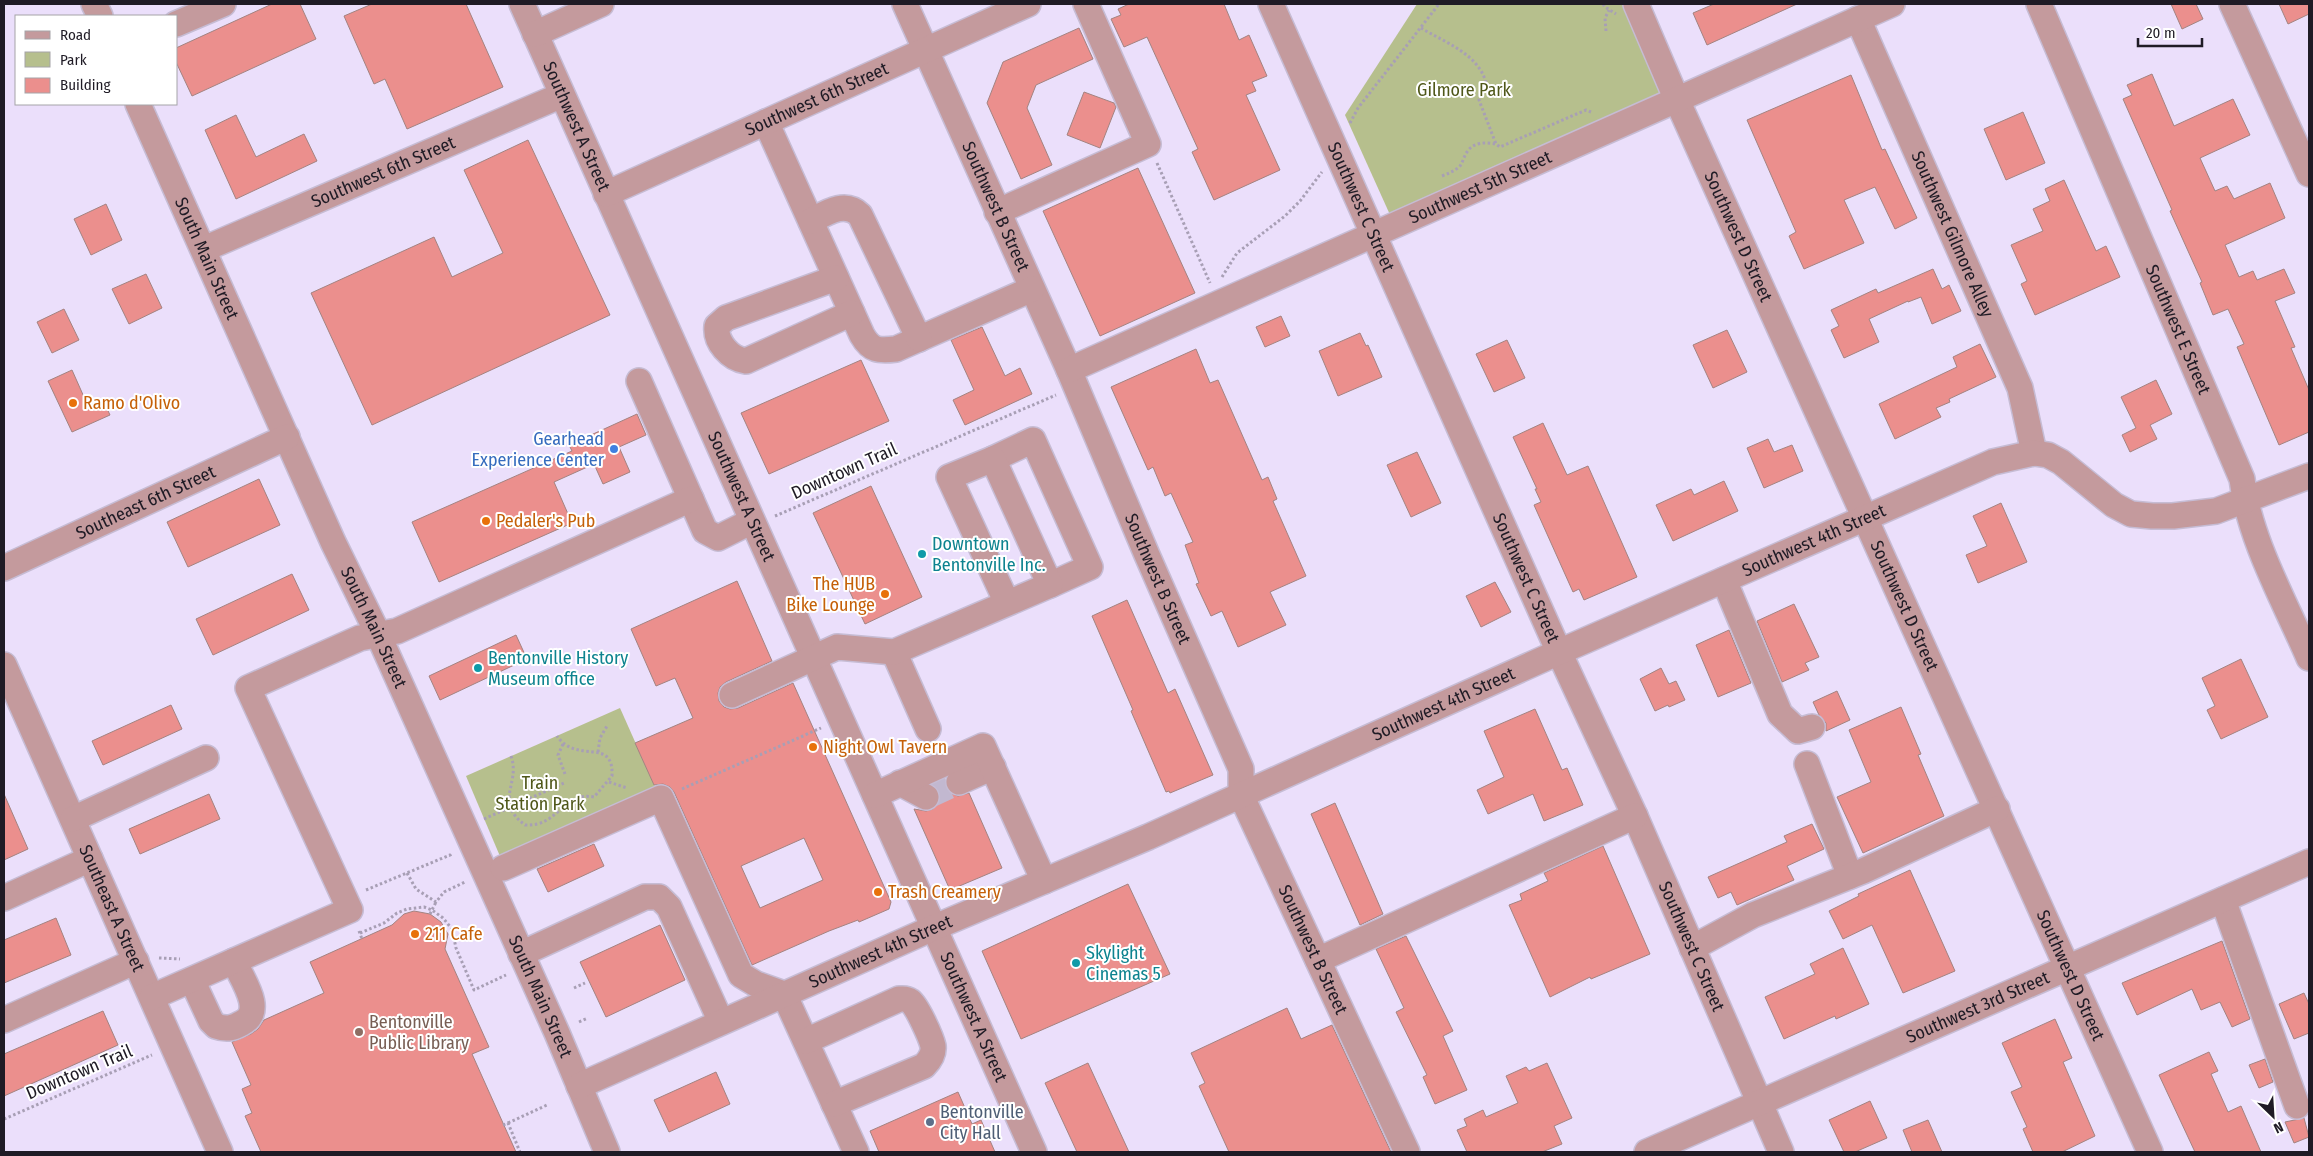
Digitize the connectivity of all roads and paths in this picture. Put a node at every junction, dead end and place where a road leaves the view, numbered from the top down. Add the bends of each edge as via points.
1 (224, 4) edge
2 (522, 4) edge
3 (601, 4) edge
4 (905, 4) edge
5 (1028, 4) edge
6 (1086, 4) edge
7 (1270, 4) edge
8 (1439, 4) edge
9 (1603, 4) edge
10 (1892, 4) edge
11 (2039, 4) edge
12 (2232, 4) edge
13 (1609, 10) junction
14 (1629, 10) edge
15 (1858, 19) junction
16 (178, 23) edge
17 (1421, 28) junction
18 (1606, 31) dead end
19 (535, 34) junction
20 (926, 50) junction
21 (562, 95) junction
22 (1677, 100) junction
23 (138, 105) edge
24 (1594, 114) dead end
25 (766, 122) junction
26 (1348, 127) dead end
27 (1148, 144) junction
28 (1496, 144) junction
29 (1323, 171) dead end
30 (2309, 174) edge
31 (1438, 178) dead end
32 (606, 194) junction
33 (997, 212) junction
34 (811, 221) junction
35 (1373, 236) junction
36 (204, 249) junction
37 (836, 278) junction
38 (1218, 283) dead end
39 (1032, 289) junction
40 (1213, 291) dead end
41 (852, 313) junction
42 (918, 339) junction
43 (1065, 380) junction
44 (640, 381) dead end
45 (288, 437) junction
46 (2034, 453) junction
47 (993, 459) junction
48 (2309, 476) edge
49 (692, 499) junction
50 (2244, 501) junction
51 (1864, 516) junction
52 (763, 519) junction
53 (4, 568) edge
54 (1724, 580) junction
55 (1050, 585) junction
56 (1007, 603) junction
57 (378, 634) junction
58 (894, 652) junction
59 (1558, 652) junction
60 (813, 658) junction
61 (2309, 658) edge
62 (4, 664) edge
63 (732, 695) dead end
64 (607, 726) dead end
65 (826, 726) dead end
66 (1812, 727) dead end
67 (928, 729) dead end
68 (557, 736) dead end
69 (563, 744) junction
70 (598, 752) junction
71 (511, 756) dead end
72 (206, 758) dead end
73 (1807, 764) dead end
74 (993, 767) junction
75 (565, 774) dead end
76 (959, 782) tunnel mouth
77 (564, 783) dead end
78 (900, 784) junction
79 (874, 795) junction
80 (1241, 795) junction
81 (926, 797) dead end
82 (661, 798) junction
83 (510, 807) junction
84 (1997, 809) junction
85 (1635, 816) junction
86 (73, 819) junction
87 (481, 820) dead end
88 (90, 859) junction
89 (454, 862) dead end
90 (2309, 862) edge
91 (503, 868) dead end
92 (407, 873) junction
93 (1850, 876) junction
94 (469, 880) dead end
95 (1044, 881) junction
96 (4, 898) edge
97 (345, 900) junction
98 (2223, 900) junction
99 (436, 902) junction
100 (431, 912) junction
101 (934, 928) junction
102 (360, 933) dead end
103 (1692, 948) junction
104 (521, 954) junction
105 (1318, 960) junction
106 (136, 961) junction
107 (234, 962) junction
108 (2068, 967) junction
109 (506, 975) dead end
110 (192, 980) junction
111 (585, 983) dead end
112 (574, 988) dead end
113 (784, 994) junction
114 (152, 997) junction
115 (588, 1018) dead end
116 (4, 1020) edge
117 (579, 1022) dead end
118 (721, 1022) junction
119 (806, 1041) junction
120 (158, 1053) dead end
121 (580, 1086) junction
122 (1760, 1103) junction
123 (834, 1104) junction
124 (547, 1105) dead end
125 (2297, 1106) dead end
126 (4, 1119) edge
127 (508, 1123) junction
128 (503, 1125) dead end
129 (220, 1152) edge
130 (520, 1152) edge
131 (607, 1152) edge
132 (856, 1152) edge
133 (1034, 1152) edge
134 (1407, 1152) edge
135 (1647, 1152) edge
136 (1781, 1152) edge
137 (2150, 1152) edge

1 - 16 street
2 - 19 street, Southwest A Street
3 - 19 street
4 - 20 street, Southwest B Street
5 - 20 street, Southwest 6th Street
6 - 27 street
7 - 35 street, Southwest C Street
8 - 17 path
9 - 13 path
10 - 15 street, Southwest 5th Street
11 - 50 street, Southwest E Street via 2242,479
12 - 30 street
13 - 14 path
13 - 18 path via 1605,18
14 - 22 street, Southwest D Street
15 - 22 street, Southwest 5th Street
15 - 46 street, Southwest Gilmore Alley via 2020,388
17 - 26 path via 1358,108
17 - 28 path via 1473,59 1484,72 1486,83 1480,100
19 - 21 street, Southwest A Street
20 - 25 street, Southwest 6th Street
20 - 33 street, Southwest B Street
21 - 32 street, Southwest A Street
21 - 36 street, Southwest 6th Street
22 - 35 street, Southwest 5th Street
22 - 51 street, Southwest D Street
23 - 36 street, South Main Street
24 - 28 path via 1586,110 1500,147
25 - 32 street, Southwest 6th Street
25 - 34 street
27 - 33 street
27 - 40 path
28 - 31 path via 1475,144 1462,164
29 - 38 path via 1285,216 1237,253
32 - 52 street, Southwest A Street
33 - 39 street, Southwest B Street
34 - 37 street
34 - 42 street via 840,208 855,210 860,215
35 - 43 street, Southwest 5th Street
35 - 59 street, Southwest C Street
36 - 45 street, South Main Street
37 - 41 street
37 - 41 street via 726,318 717,326 716,332 727,353 736,360 746,361
39 - 42 street
39 - 43 street, Southwest B Street
41 - 42 street via 868,345 874,350 896,349
43 - 52 path, Downtown Trail via 1057,394
43 - 80 street, Southwest B Street via 1242,769
44 - 49 street
45 - 53 street, Southeast 6th Street
45 - 57 street, South Main Street via 333,542
46 - 50 street, Southwest 4th Street via 2061,462 2114,505 2131,514 2193,515
46 - 51 street, Southwest 4th Street via 1985,465
47 - 55 street
47 - 55 street via 1033,440 1090,567
47 - 56 street via 949,478
48 - 50 street, Southwest 4th Street
49 - 52 street via 705,531 718,538
49 - 57 street via 397,631
50 - 61 street, Southwest E Street via 2252,527
51 - 54 street, Southwest 4th Street
51 - 84 street, Southwest D Street
52 - 60 street, Southwest A Street
54 - 59 street, Southwest 4th Street
54 - 66 street via 1780,714 1798,732
55 - 56 street
56 - 58 street
57 - 97 street via 360,638 248,688
57 - 104 street, South Main Street
58 - 60 street via 837,647
58 - 67 street
59 - 80 street, Southwest 4th Street
59 - 85 street, Southwest C Street
60 - 63 street
60 - 79 street, Southwest A Street
62 - 86 street, Southeast A Street
64 - 70 path via 600,738
65 - 82 path
68 - 69 path
69 - 70 path via 575,750
69 - 75 path via 558,755
70 - 83 path via 611,761 612,776 594,797 573,799 554,816 534,825 519,820
71 - 83 path via 514,769 508,796
72 - 86 street
73 - 93 street
74 - 76 street
74 - 78 street via 983,746
74 - 95 street
77 - 83 path
78 - 79 street
78 - 81 street
79 - 101 street, Southwest A Street
80 - 95 street, Southwest 4th Street
80 - 105 street, Southwest B Street
82 - 91 street
82 - 113 street via 741,975
83 - 87 path
84 - 93 street
84 - 108 street, Southwest D Street
85 - 103 street, Southwest C Street
85 - 105 street
86 - 88 street, Southeast A Street
88 - 96 street
88 - 106 street, Southeast A Street
89 - 92 path via 450,855
90 - 98 street, Southwest 3rd Street
92 - 97 path
92 - 99 path via 416,889
93 - 103 street via 1753,915
94 - 99 path via 444,892
95 - 101 street, Southwest 4th Street
97 - 107 street via 350,910
98 - 108 street, Southwest 3rd Street
98 - 125 street
99 - 100 path
100 - 102 path via 424,907 407,909
100 - 109 path via 443,918 452,929 456,948 474,990
101 - 113 street, Southwest 4th Street
101 - 133 street, Southwest A Street
103 - 122 street, Southwest C Street
104 - 118 street via 645,897 659,897 668,908
104 - 121 street, South Main Street
105 - 134 street, Southwest B Street
106 - 114 street, Southeast A Street
106 - 116 street
107 - 110 street
107 - 110 street via 253,1004 252,1014 246,1021 231,1028 216,1026 211,1021
108 - 122 street, Southwest 3rd Street
108 - 137 street, Southwest D Street
110 - 114 street
111 - 112 path
113 - 118 street, Southwest 4th Street
113 - 119 street
114 - 129 street, Southeast A Street
115 - 117 path
118 - 121 street, Southwest 4th Street
119 - 123 street
119 - 123 street via 899,999 906,999 916,1009 933,1047 930,1061 924,1066
120 - 126 path, Downtown Trail
121 - 131 street, South Main Street
122 - 135 street, Southwest 3rd Street
122 - 136 street, Southwest C Street
123 - 132 street
124 - 127 path
127 - 128 path
127 - 130 path

